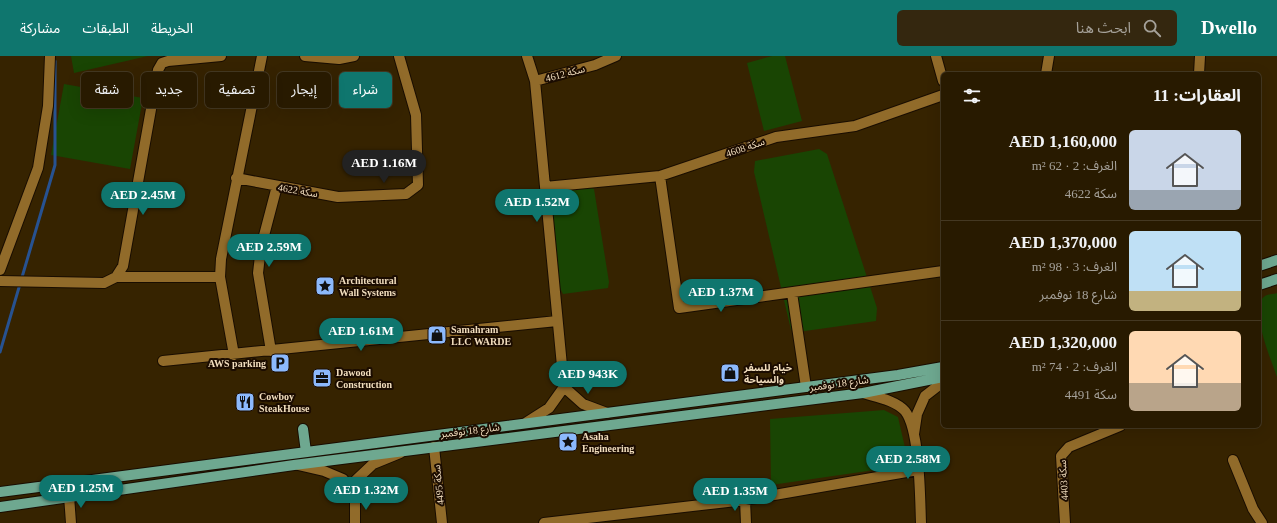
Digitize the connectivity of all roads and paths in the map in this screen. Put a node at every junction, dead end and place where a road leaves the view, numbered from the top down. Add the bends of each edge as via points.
1 (50, 56) edge
2 (221, 56) edge
3 (262, 56) edge
4 (305, 56) edge
5 (354, 56) edge
6 (399, 56) edge
7 (527, 56) edge
8 (616, 56) edge
9 (936, 56) edge
10 (1049, 56) edge
11 (1200, 56) edge
12 (1046, 72) edge
13 (1199, 72) edge
14 (941, 74) edge
15 (535, 81) junction
16 (941, 96) edge
17 (660, 176) junction
18 (236, 178) junction
19 (277, 186) junction
20 (545, 187) junction
21 (1273, 261) edge
22 (1261, 265) edge
23 (0, 270) edge
24 (941, 271) edge
25 (220, 277) junction
26 (116, 278) junction
27 (1277, 279) edge
28 (0, 281) edge
29 (1261, 284) edge
30 (792, 293) junction
31 (557, 321) junction
32 (271, 351) junction
33 (234, 355) junction
34 (163, 361) dead end
35 (941, 367) edge
36 (941, 377) edge
37 (941, 383) edge
38 (564, 387) junction
39 (806, 387) junction
40 (863, 393) junction
41 (607, 413) junction
42 (527, 422) junction
43 (1115, 428) edge
44 (303, 429) dead end
45 (914, 436) junction
46 (434, 447) junction
47 (407, 450) junction
48 (306, 452) junction
49 (1232, 460) dead end
50 (294, 465) junction
51 (918, 470) junction
52 (0, 492) edge
53 (69, 496) junction
54 (355, 500) junction
55 (745, 500) junction
56 (0, 506) edge
57 (622, 519) edge
58 (71, 523) edge
59 (356, 523) edge
60 (442, 523) edge
61 (544, 523) edge
62 (746, 523) edge
63 (921, 523) edge
64 (1065, 523) edge
65 (1262, 523) edge

1 - 23 street via 48,106 38,168
2 - 26 street via 168,61 162,63 158,70 123,266
3 - 18 street
4 - 5 street via 339,59
6 - 19 street, سكة 4622 via 416,114 418,185 406,194 338,197
7 - 15 street
8 - 15 street, سكة 4612 via 595,65
9 - 14 street
10 - 12 street
11 - 13 street
15 - 20 street
16 - 17 street, سكة 4608 via 855,126 776,137
17 - 20 street, سكة 4608
17 - 30 street via 679,308
18 - 19 street, سكة 4622
18 - 25 street
19 - 32 street via 261,247 258,273
20 - 31 street
21 - 22 main road
24 - 30 street
25 - 26 street
25 - 33 street
26 - 28 street via 104,283
27 - 29 main road
30 - 39 street
31 - 32 street
31 - 38 street
32 - 33 street
33 - 34 street
35 - 39 main road, شارع 18 نوفمبر via 898,376
36 - 40 main road, شارع 18 نوفمبر
37 - 45 street via 924,396 917,414
38 - 41 street via 583,404
38 - 42 street via 549,408
39 - 41 main road, شارع 18 نوفمبر
40 - 45 street via 892,402 905,412
40 - 46 main road, شارع 18 نوفمبر
41 - 42 main road, شارع 18 نوفمبر
42 - 48 main road, شارع 18 نوفمبر
43 - 64 street, سكة 4403 via 1069,447 1061,456
44 - 48 main road
45 - 51 street
46 - 47 main road, شارع 18 نوفمبر
46 - 60 street, سكة 4495
47 - 50 main road, شارع 18 نوفمبر
47 - 54 street via 373,464 356,480
48 - 52 main road, شارع 18 نوفمبر
49 - 65 street via 1253,509
50 - 53 main road, شارع 18 نوفمبر
50 - 54 street via 324,471 343,480
51 - 55 street
51 - 63 street
53 - 56 main road, شارع 18 نوفمبر
53 - 58 street
54 - 59 street
55 - 57 street
55 - 62 street
57 - 61 street

